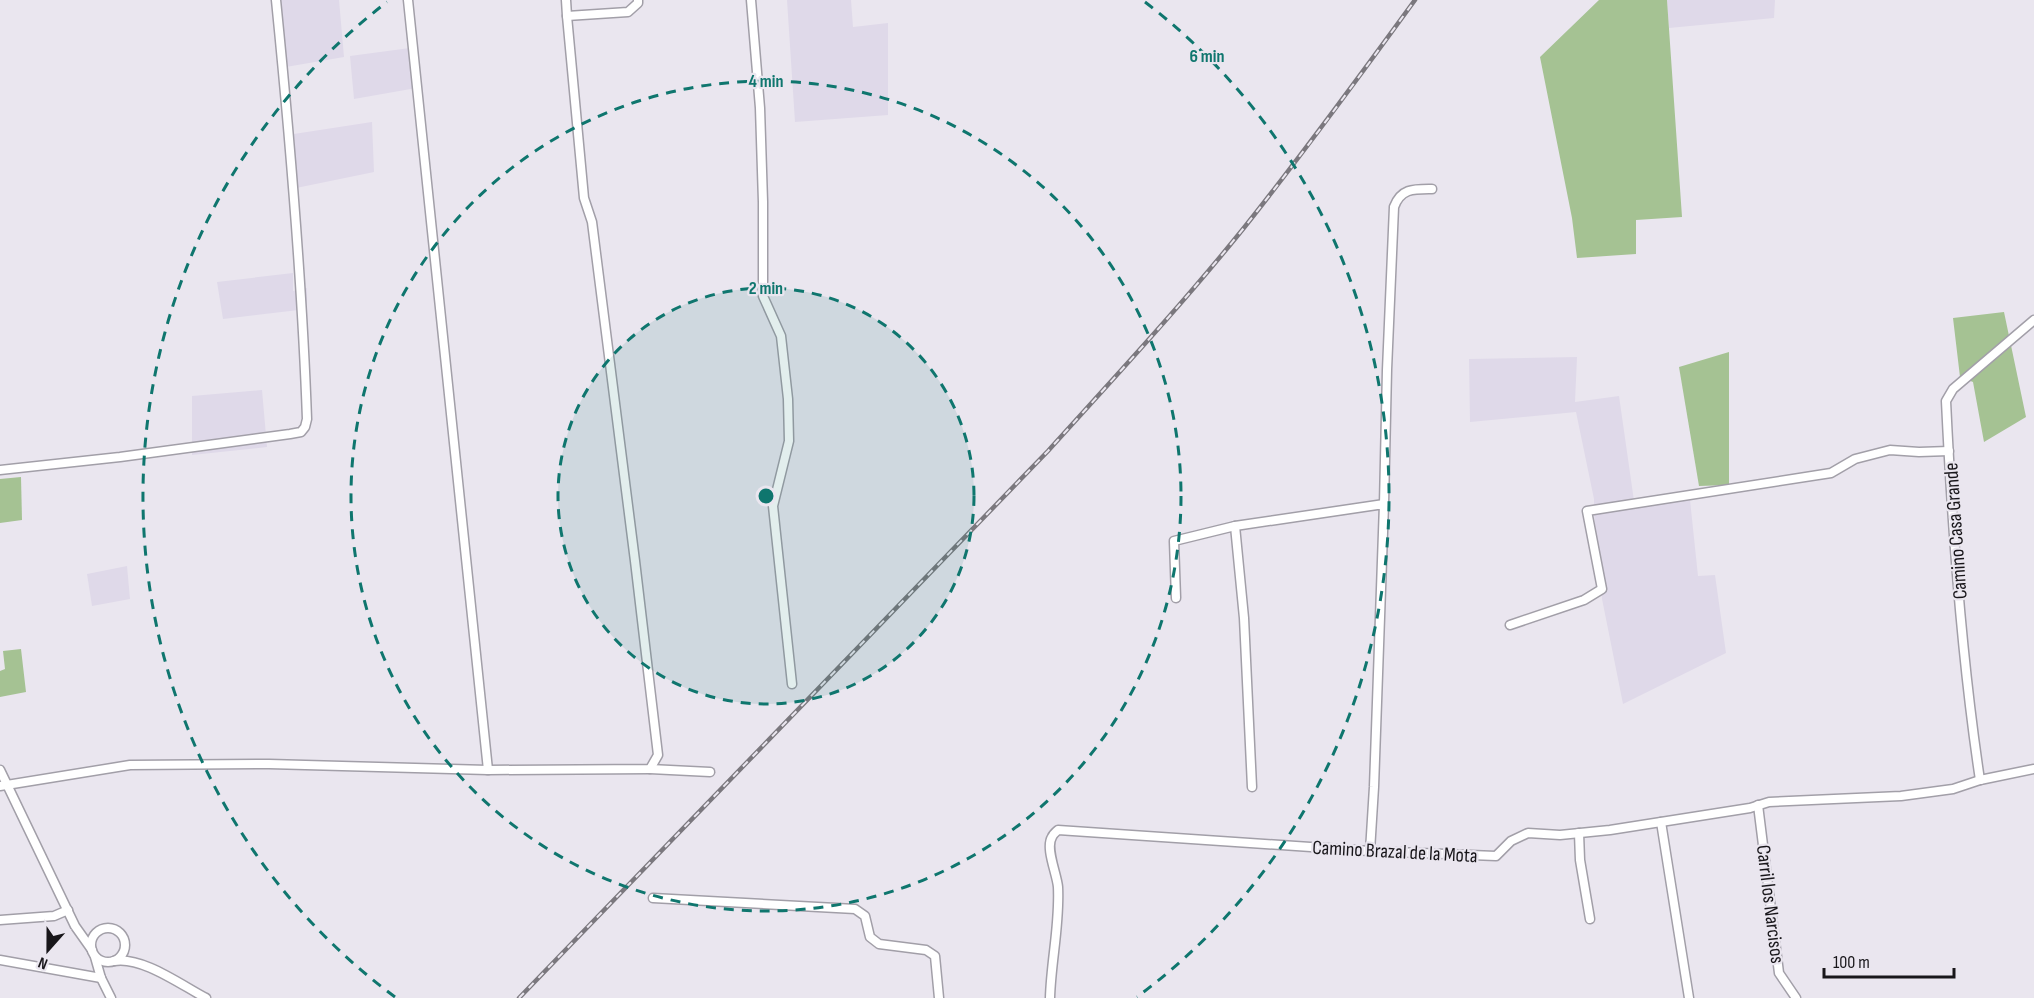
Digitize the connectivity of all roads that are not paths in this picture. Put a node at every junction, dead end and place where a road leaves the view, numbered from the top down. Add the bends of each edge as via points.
1 (276, 0) edge
2 (408, 0) edge
3 (566, 0) edge
4 (638, 0) edge
5 (751, 0) edge
6 (567, 16) junction
7 (1432, 189) dead end
8 (2034, 320) edge
9 (1949, 451) junction
10 (0, 470) edge
11 (1383, 504) junction
12 (1234, 526) junction
13 (1176, 598) dead end
14 (1510, 625) dead end
15 (792, 684) dead end
16 (650, 769) junction
17 (2034, 769) edge
18 (0, 770) edge
19 (488, 770) junction
20 (710, 772) dead end
21 (1980, 780) junction
22 (4, 785) edge
23 (1252, 787) dead end
24 (1758, 805) junction
25 (1661, 822) junction
26 (1579, 833) junction
27 (1370, 852) junction
28 (653, 898) dead end
29 (68, 910) junction
30 (1590, 919) dead end
31 (0, 920) edge
32 (75, 926) junction
33 (99, 931) junction
34 (124, 944) junction
35 (93, 953) junction
36 (0, 960) edge
37 (110, 962) junction
38 (143, 964) junction
39 (101, 978) junction
40 (111, 998) edge
41 (206, 998) edge
42 (939, 998) edge
43 (1050, 998) edge
44 (1689, 998) edge
45 (1796, 998) edge

1 - 10 street via 304,356 305,427 290,434
2 - 19 street
3 - 6 street
4 - 6 street via 628,12
5 - 15 street via 760,108 763,296 781,336 788,399 789,441 773,506
6 - 16 street via 584,198 593,232 657,743 658,755
7 - 11 street via 1403,193 1394,207
8 - 9 street, Camino Casa Grande via 1953,389 1946,401
9 - 14 street via 1890,450 1855,459 1830,472 1587,511 1602,589 1584,600
9 - 21 street, Camino Casa Grande via 1961,625
11 - 12 street
11 - 27 street
12 - 13 street via 1174,541
12 - 23 street via 1244,618
16 - 19 street
16 - 20 street
17 - 21 street, Camino Brazal de la Mota
18 - 22 street
19 - 22 street via 130,765
21 - 24 street, Camino Brazal de la Mota via 1953,789 1901,796
22 - 29 street
24 - 25 street, Camino Brazal de la Mota
24 - 45 street, Carril los Narcisos via 1779,974
25 - 26 street, Camino Brazal de la Mota
25 - 44 street
26 - 27 street, Camino Brazal de la Mota via 1528,833 1496,856
26 - 30 street
27 - 43 street, Camino Brazal de la Mota via 1058,830 1051,837 1050,848 1058,885
28 - 42 street via 855,909 865,916 870,937 879,944 926,950 935,956
29 - 31 street via 54,916
29 - 32 street
32 - 33 street
32 - 35 street
33 - 34 street via 116,930
33 - 35 street via 92,939
34 - 37 street via 123,953
34 - 38 street
35 - 37 street
35 - 39 street
36 - 39 street
37 - 38 street via 130,960
37 - 39 street
38 - 41 street
39 - 40 street

